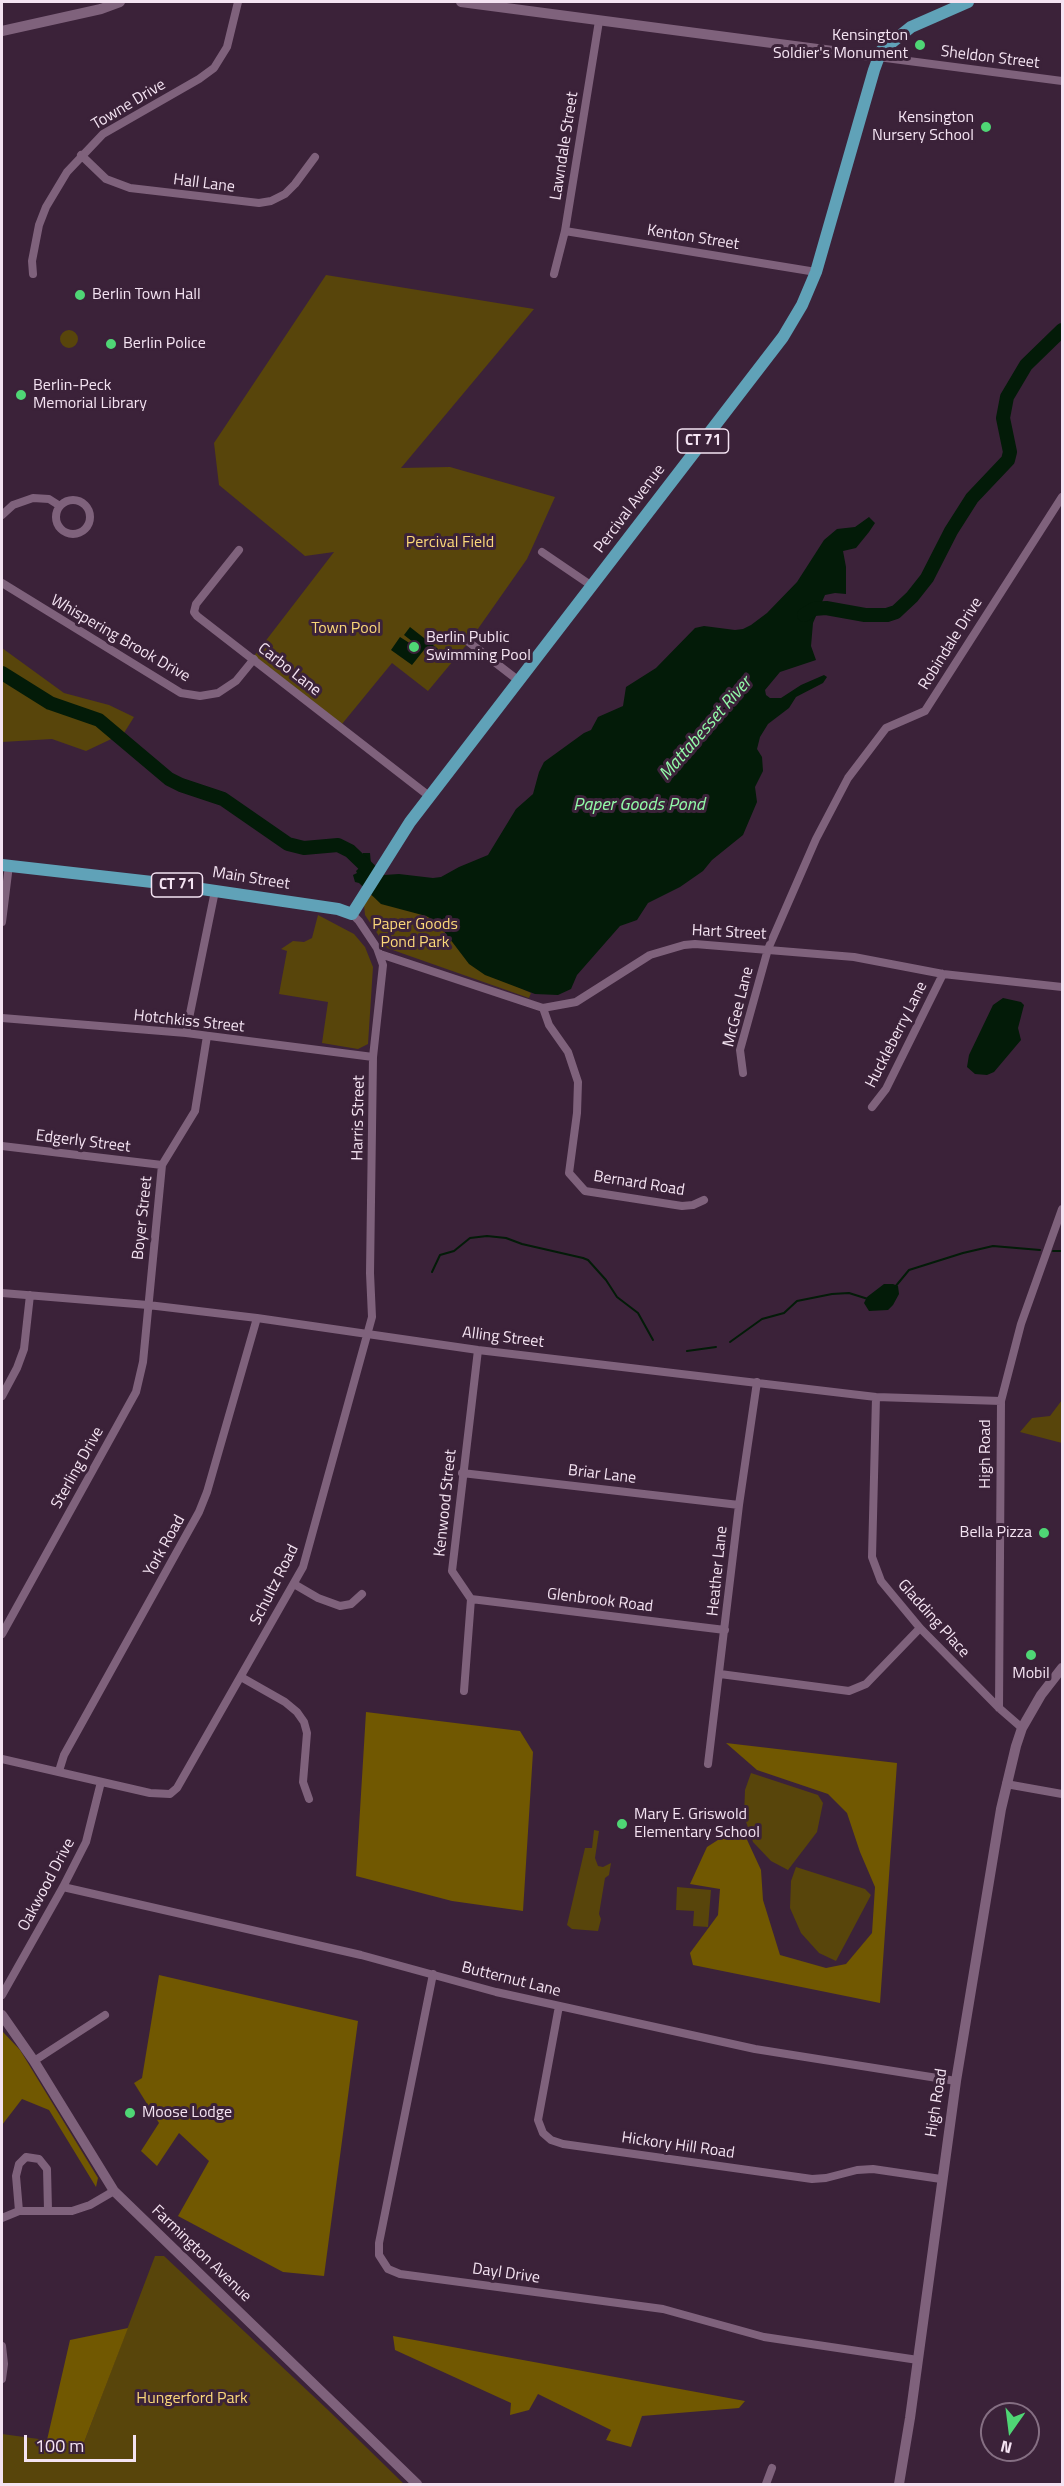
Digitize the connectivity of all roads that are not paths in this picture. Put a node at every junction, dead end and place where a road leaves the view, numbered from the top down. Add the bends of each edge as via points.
1 (120, 2) edge
2 (238, 2) edge
3 (461, 2) edge
4 (969, 2) edge
5 (599, 21) junction
6 (2, 31) edge
7 (878, 57) junction
8 (1062, 81) edge
9 (81, 155) junction
10 (315, 156) dead end
11 (565, 231) junction
12 (816, 272) junction
13 (33, 274) dead end
14 (554, 274) dead end
15 (1062, 497) edge
16 (60, 506) junction
17 (2, 515) edge
18 (239, 550) dead end
19 (542, 552) dead end
20 (2, 584) edge
21 (592, 586) junction
22 (461, 636) dead end
23 (254, 659) junction
24 (519, 681) junction
25 (429, 796) junction
26 (5, 865) edge
27 (215, 891) junction
28 (352, 914) junction
29 (2, 922) edge
30 (768, 949) junction
31 (380, 954) junction
32 (943, 974) junction
33 (1062, 987) edge
34 (543, 1008) junction
35 (2, 1018) edge
36 (186, 1033) junction
37 (207, 1036) junction
38 (373, 1057) junction
39 (743, 1073) dead end
40 (872, 1107) dead end
41 (2, 1146) edge
42 (162, 1165) junction
43 (705, 1200) dead end
44 (1062, 1209) edge
45 (2, 1293) edge
46 (30, 1295) junction
47 (148, 1305) junction
48 (257, 1318) junction
49 (368, 1333) junction
50 (478, 1350) junction
51 (757, 1382) junction
52 (2, 1396) edge
53 (876, 1397) junction
54 (1001, 1401) junction
55 (462, 1473) junction
56 (739, 1505) junction
57 (294, 1584) junction
58 (362, 1594) dead end
59 (471, 1599) junction
60 (920, 1628) junction
61 (725, 1630) junction
62 (2, 1634) edge
63 (1062, 1668) edge
64 (720, 1674) junction
65 (241, 1677) junction
66 (464, 1690) dead end
67 (999, 1708) junction
68 (1022, 1728) junction
69 (2, 1759) edge
70 (708, 1764) dead end
71 (59, 1771) junction
72 (101, 1782) junction
73 (1006, 1784) junction
74 (1062, 1794) edge
75 (309, 1799) dead end
76 (63, 1887) junction
77 (433, 1974) junction
78 (2, 1995) edge
79 (559, 2006) junction
80 (2, 2015) edge
81 (105, 2015) dead end
82 (34, 2061) junction
83 (956, 2081) junction
84 (941, 2179) junction
85 (114, 2191) junction
86 (48, 2210) junction
87 (19, 2211) junction
88 (2, 2218) edge
89 (2, 2346) edge
90 (918, 2361) junction
91 (2, 2379) edge
92 (772, 2468) dead end
93 (417, 2484) edge
94 (766, 2484) edge
95 (899, 2484) edge

1 - 6 main road
2 - 9 street, Towne Drive via 229,41 214,68 103,134
3 - 5 main road
4 - 7 main road, Percival Avenue / CT 71 via 911,27
5 - 7 main road
5 - 11 street, Lawndale Street
7 - 8 street, Sheldon Street
7 - 12 main road, Percival Avenue / CT 71
9 - 10 street, Hall Lane via 106,178 123,186 259,203 285,194
9 - 13 street, Towne Drive via 46,207 34,241
11 - 12 street, Kenton Street
11 - 14 street, Lawndale Street
12 - 21 main road, Percival Avenue / CT 71 via 783,337
15 - 30 street, Robindale Drive via 925,711 886,728 848,778 816,839
16 - 16 street via 74,500 84,504 89,512 87,527 75,534 61,529 56,515
16 - 17 street via 49,499 33,498 13,505
18 - 23 street, Carbo Lane via 196,604 194,612
19 - 21 street
20 - 23 street, Whispering Brook Drive via 182,693 218,693 236,681
21 - 24 main road, Percival Avenue / CT 71
22 - 24 street
23 - 25 street, Carbo Lane
24 - 25 main road, Percival Avenue / CT 71
25 - 28 main road, Percival Avenue / CT 71
26 - 27 main road, Main Street / CT 71
26 - 29 street
27 - 28 main road, Main Street / CT 71
27 - 36 street
28 - 31 street
30 - 32 street, Hart Street via 854,957
30 - 34 street, Hart Street via 695,944 674,947 629,966 576,1002
30 - 39 street, McGee Lane via 740,1050
31 - 34 street, Hart Street
31 - 38 street, Harris Street via 382,977
32 - 33 street, Hart Street
32 - 40 street, Huckleberry Lane via 886,1089
34 - 43 street, Bernard Road via 568,1052 578,1082 569,1173 585,1191 682,1206
35 - 36 street, Hotchkiss Street
36 - 37 street, Hotchkiss Street
37 - 38 street, Hotchkiss Street
37 - 42 street, Boyer Street via 195,1111
38 - 49 street, Harris Street via 372,1317
41 - 42 street, Edgerly Street
42 - 47 street, Boyer Street
44 - 54 street, High Road via 1021,1324
45 - 46 street, Alling Street
46 - 47 street, Alling Street
46 - 52 street via 24,1349
47 - 48 street, Alling Street
47 - 62 street, Sterling Drive via 136,1392
48 - 49 street, Alling Street
48 - 71 street, York Road via 199,1512 64,1755
49 - 50 street, Alling Street
49 - 57 street, Schultz Road via 309,1549
50 - 51 street, Alling Street
50 - 55 street, Kenwood Street
51 - 53 street, Alling Street
51 - 56 street, Heather Lane
53 - 54 street, Alling Street
53 - 60 street, Gladding Place via 872,1557 881,1581
54 - 67 street, High Road
55 - 56 street, Briar Lane
55 - 59 street, Kenwood Street via 452,1571
56 - 61 street, Heather Lane
57 - 58 street via 340,1606 351,1604
57 - 65 street, Schultz Road
59 - 61 street, Glenbrook Road
59 - 66 street
60 - 64 street via 866,1684 849,1691
60 - 67 street, Gladding Place
61 - 64 street, Heather Lane
63 - 68 main road, High Road
64 - 70 street, Heather Lane
65 - 72 street, Schultz Road via 170,1794
65 - 75 street via 285,1702 304,1722 307,1733 303,1782
67 - 68 street, Gladding Place
68 - 73 main road, High Road
69 - 71 street
71 - 72 street
72 - 76 street, Oakwood Drive via 86,1842
73 - 74 street
73 - 83 main road, High Road
76 - 77 street, Butternut Lane
76 - 78 street, Oakwood Drive
77 - 79 street, Butternut Lane
77 - 90 street, Dayl Drive via 379,2243 388,2269 400,2274 663,2309 764,2337
79 - 83 street, Butternut Lane via 785,2054
79 - 84 street, Hickory Hill Road via 538,2120 551,2140 812,2179 873,2169
80 - 82 main road, Farmington Avenue
81 - 82 street
82 - 85 main road, Farmington Avenue
83 - 84 main road, High Road
84 - 90 main road, High Road
85 - 86 street via 72,2211
85 - 93 main road, Farmington Avenue
86 - 87 street
86 - 87 street via 47,2169 39,2159 27,2157 19,2164 16,2176
87 - 88 street
89 - 91 street
90 - 95 main road, High Road
92 - 94 street

